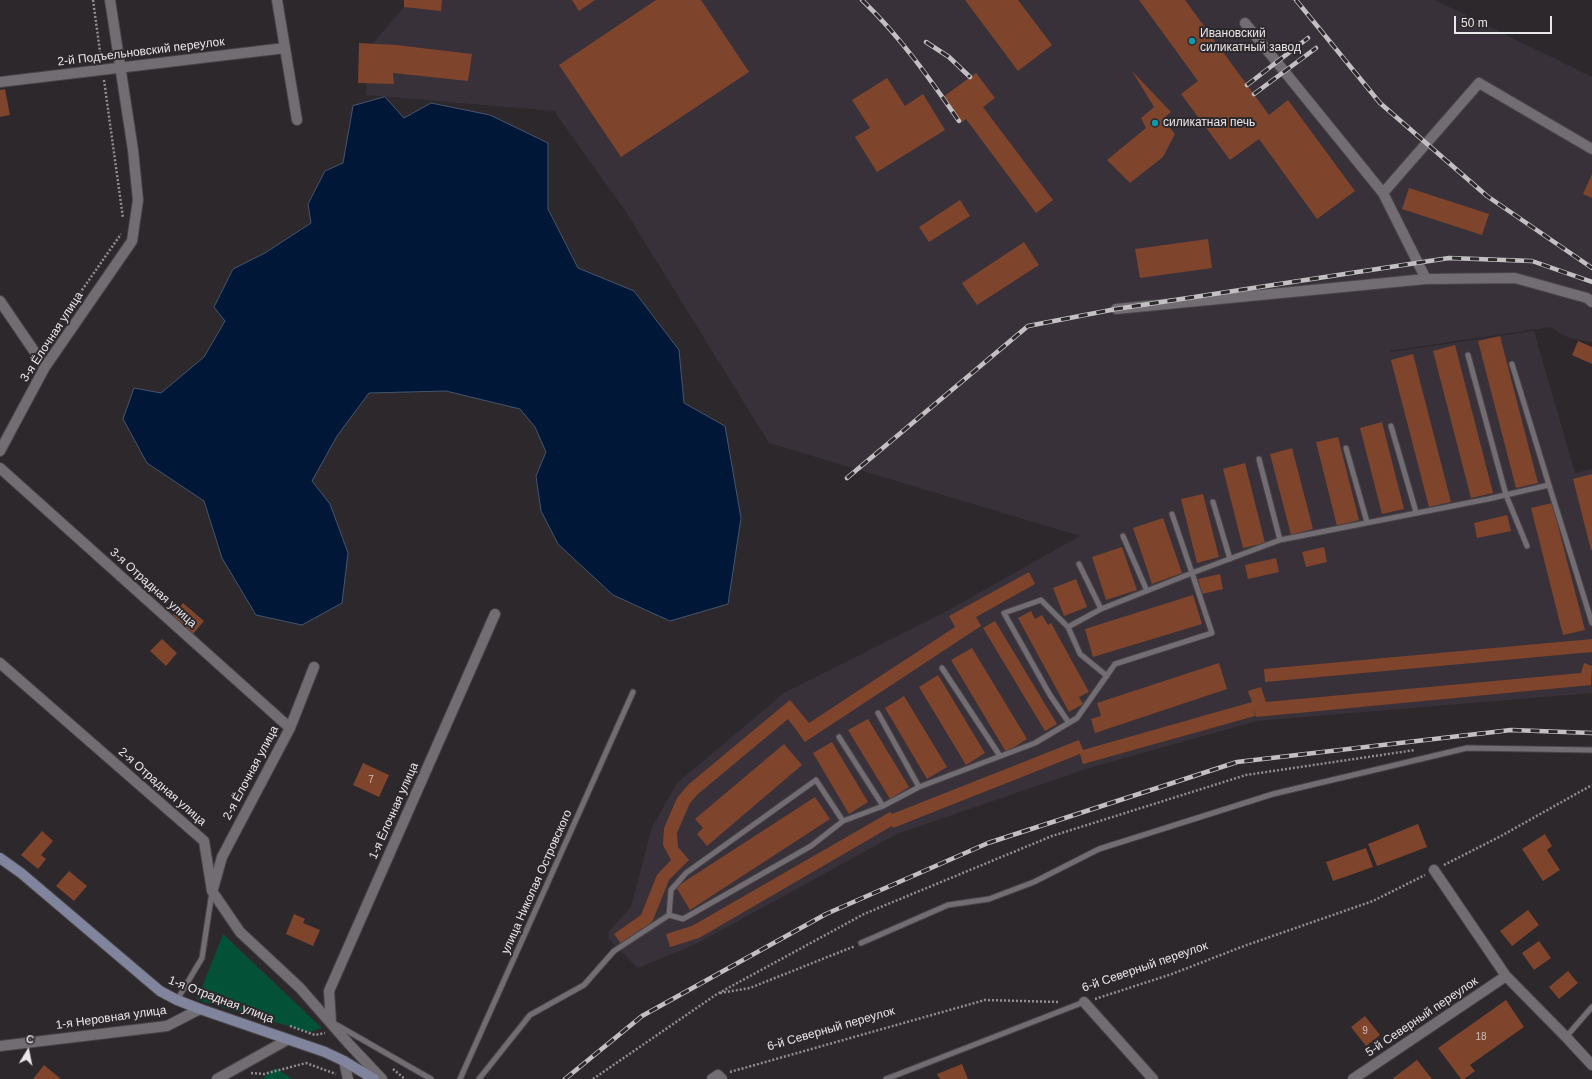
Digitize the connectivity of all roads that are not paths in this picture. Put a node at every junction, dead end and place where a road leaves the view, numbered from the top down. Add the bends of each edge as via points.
1 (110, 0) edge
2 (277, 0) edge
3 (1245, 23) dead end
4 (285, 48) junction
5 (120, 68) junction
6 (0, 82) edge
7 (297, 120) dead end
8 (1592, 149) edge
9 (1383, 192) junction
10 (1426, 279) junction
11 (0, 301) edge
12 (1592, 302) edge
13 (1116, 308) dead end
14 (1468, 355) dead end
15 (1512, 364) dead end
16 (45, 367) junction
17 (1391, 426) dead end
18 (1346, 448) dead end
19 (0, 451) edge
20 (1259, 459) dead end
21 (0, 468) edge
22 (1549, 485) junction
23 (1506, 495) junction
24 (1213, 502) dead end
25 (1416, 512) junction
26 (1172, 514) dead end
27 (1367, 522) junction
28 (1123, 536) dead end
29 (1280, 540) junction
30 (1527, 546) dead end
31 (1230, 559) junction
32 (1079, 564) dead end
33 (1192, 573) junction
34 (1147, 591) junction
35 (1101, 609) junction
36 (495, 614) dead end
37 (1592, 623) edge
38 (1068, 627) junction
39 (0, 663) edge
40 (314, 667) dead end
41 (942, 668) dead end
42 (1107, 676) junction
43 (633, 692) dead end
44 (878, 713) dead end
45 (1069, 723) junction
46 (290, 728) junction
47 (839, 737) dead end
48 (1592, 750) edge
49 (1000, 756) junction
50 (920, 786) junction
51 (883, 806) junction
52 (843, 822) junction
53 (0, 858) edge
54 (1434, 870) road end
55 (212, 891) junction
56 (669, 916) junction
57 (861, 943) road end
58 (1506, 976) junction
59 (177, 1000) junction
60 (1084, 1002) joint
61 (1592, 1007) edge
62 (200, 1009) junction
63 (331, 1022) junction
64 (1566, 1036) junction
65 (287, 1040) junction
66 (0, 1046) edge
67 (344, 1061) junction
68 (1592, 1065) edge
69 (217, 1079) edge
70 (348, 1079) edge
71 (374, 1079) edge
72 (382, 1079) edge
73 (431, 1079) edge
74 (460, 1079) edge
75 (479, 1079) edge
76 (886, 1079) edge
77 (1153, 1079) edge
78 (1353, 1079) edge

1 - 5 street
2 - 4 street
3 - 9 street
4 - 5 street, 2-й Подъельновский переулок
4 - 7 street
5 - 6 street, 2-й Подъельновский переулок
5 - 16 street, 3-я Ёлочная улица via 138,200 132,241
8 - 9 street via 1479,83
9 - 10 street
10 - 12 street via 1515,278 1586,298
10 - 13 street
11 - 16 street
14 - 23 lane
15 - 22 lane
16 - 19 street, 3-я Ёлочная улица
17 - 25 lane
18 - 27 lane
20 - 29 lane
21 - 46 street, 3-я Отрадная улица
22 - 23 lane
22 - 37 lane
23 - 25 lane
23 - 30 lane
24 - 31 lane
25 - 27 lane
26 - 33 lane
27 - 29 lane
28 - 34 lane
29 - 31 lane
31 - 33 lane
32 - 35 lane
33 - 34 lane
33 - 42 lane via 1212,632 1115,664
34 - 35 lane
35 - 38 lane
36 - 63 street, 1-я Ёлочная улица via 329,991
38 - 42 lane via 1080,654
38 - 45 lane via 1041,600 1004,613 1050,695
39 - 55 street, 2-я Отрадная улица via 204,841
40 - 46 street, 2-я Ёлочная улица
41 - 49 lane
42 - 45 lane via 1078,718
43 - 74 lane, улица Николая Островского
44 - 50 lane
45 - 49 lane via 1035,743
46 - 55 street, 2-я Ёлочная улица via 222,857
47 - 51 lane
48 - 57 lane via 1467,748 1273,794 1099,849 1034,882 989,899 948,905
49 - 50 lane
50 - 51 lane
51 - 52 lane
52 - 56 lane via 811,846 683,919
52 - 56 lane via 816,780 686,873 671,890
53 - 59 main road, 1-я Отрадная улица via 160,991
54 - 58 street
55 - 59 lane via 202,958
55 - 63 street, 2-я Отрадная улица via 240,932 300,988
56 - 75 lane via 614,951 584,985 530,1015
58 - 64 street
58 - 78 street, 5-й Северный переулок
59 - 62 main road, 1-я Отрадная улица
60 - 76 lane
60 - 77 street
61 - 64 lane
62 - 65 main road, 1-я Отрадная улица
62 - 66 street, 1-я Неровная улица via 167,1026
63 - 72 street, 2-я Отрадная улица
63 - 73 lane
64 - 68 street
65 - 67 main road, 1-я Отрадная улица
65 - 69 street
67 - 70 street
67 - 71 main road, 1-я Отрадная улица

